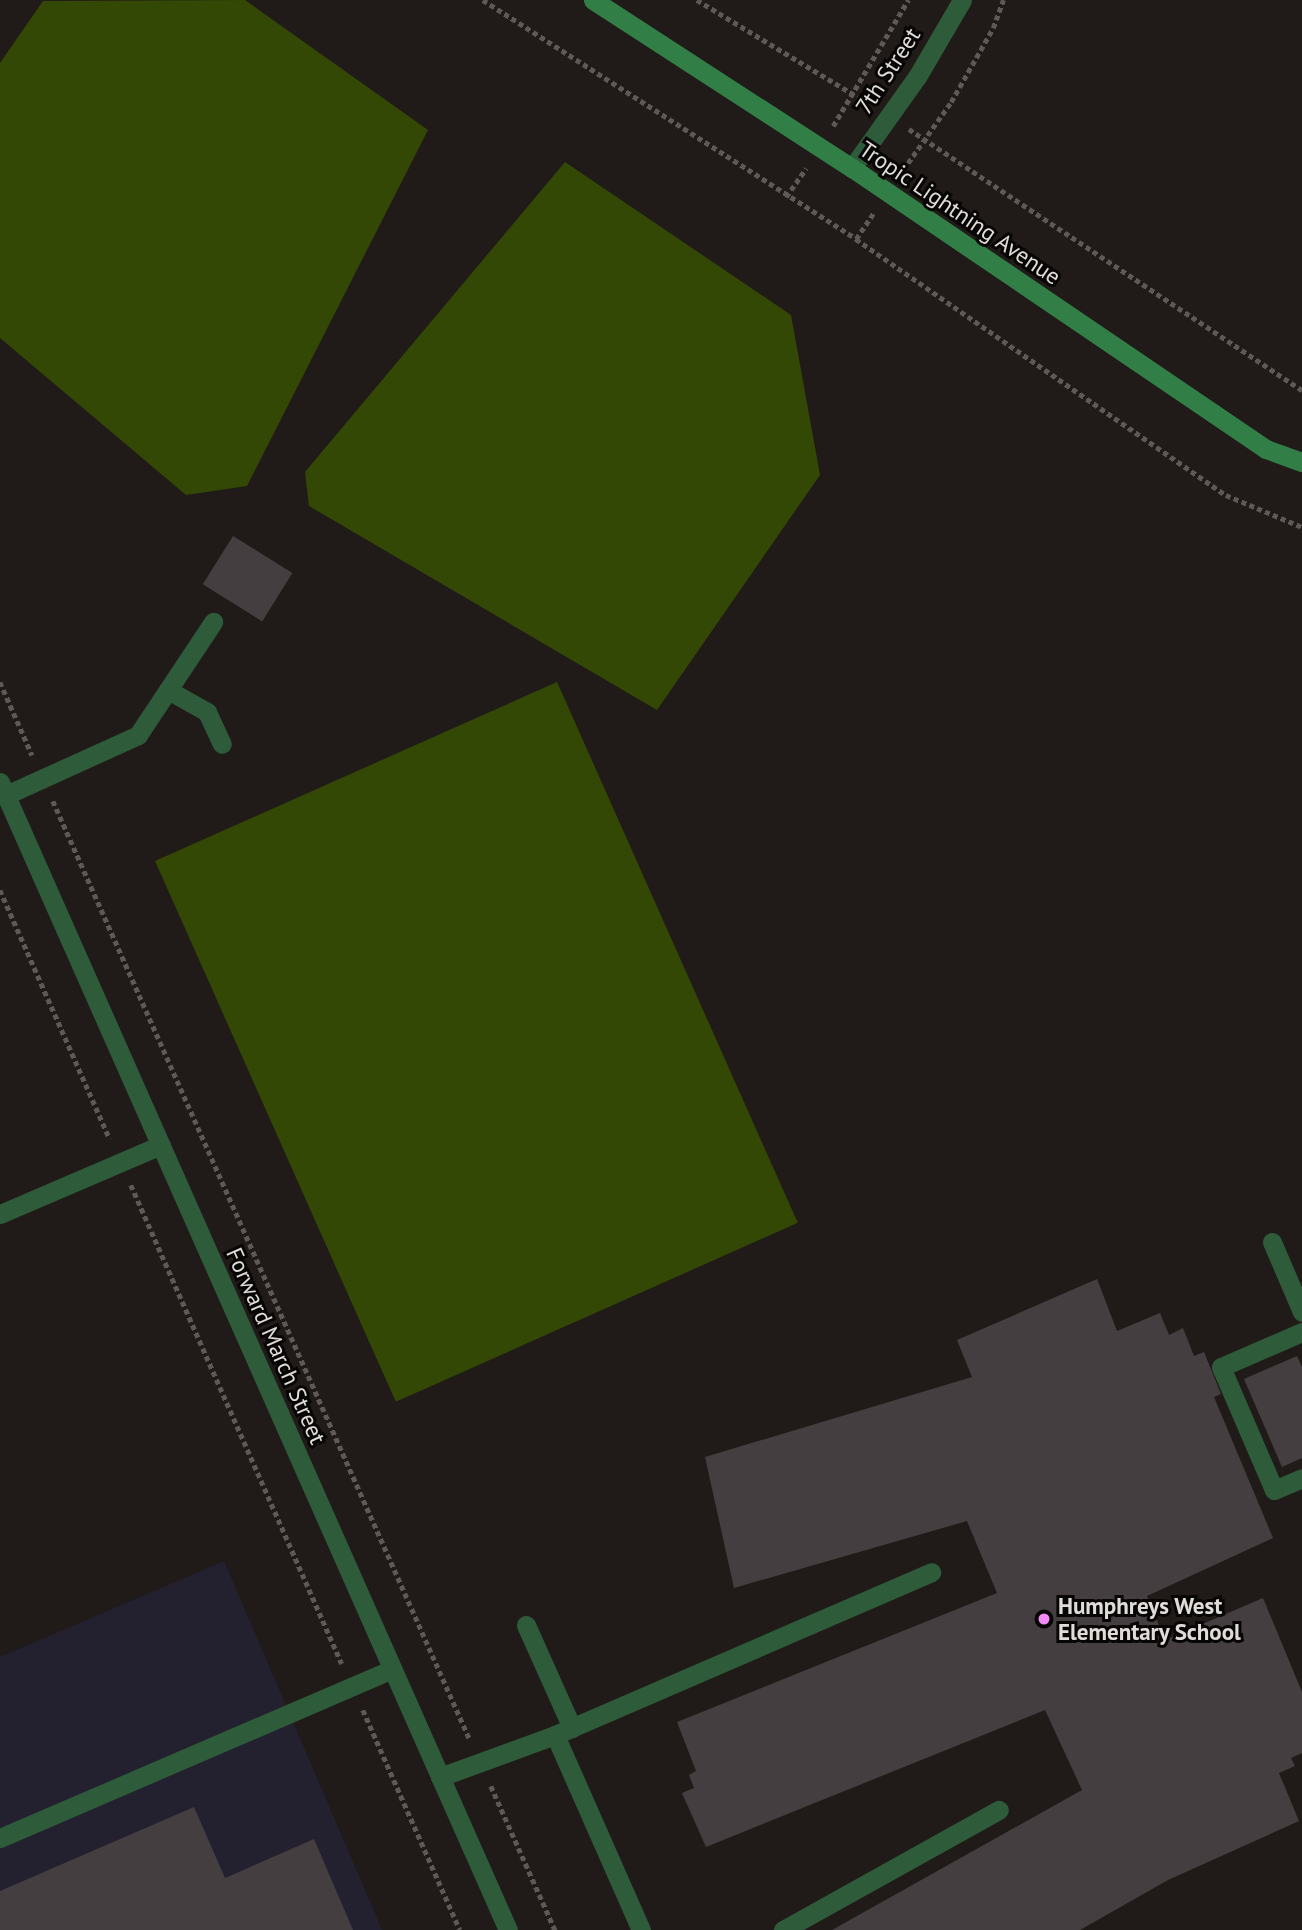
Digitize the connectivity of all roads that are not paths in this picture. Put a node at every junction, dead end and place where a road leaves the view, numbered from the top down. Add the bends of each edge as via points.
1 (593, 0) edge
2 (961, 0) edge
3 (852, 168) junction
4 (1302, 462) edge
5 (212, 622) dead end
6 (168, 690) junction
7 (222, 744) dead end
8 (3, 788) edge
9 (161, 1145) junction
10 (0, 1214) edge
11 (1272, 1242) dead end
12 (1302, 1312) edge
13 (1302, 1332) edge
14 (1302, 1478) edge
15 (931, 1572) dead end
16 (526, 1625) dead end
17 (392, 1669) junction
18 (563, 1731) junction
19 (440, 1777) junction
20 (999, 1810) dead end
21 (0, 1838) edge
22 (508, 1930) edge
23 (641, 1930) edge
24 (783, 1930) edge

1 - 3 main road, Tropic Lightning Avenue
2 - 3 street, 7th Street
3 - 4 main road, Tropic Lightning Avenue via 1266,449
5 - 6 street
6 - 7 street via 207,712
6 - 8 street via 138,735 43,779
8 - 9 street, Forward March Street
9 - 10 street
9 - 17 street, Forward March Street
11 - 12 street
13 - 14 street via 1221,1367 1274,1490
15 - 18 street
16 - 18 street
17 - 19 street, Forward March Street
17 - 21 street
18 - 19 street
18 - 23 street
19 - 22 street, Forward March Street
20 - 24 street

